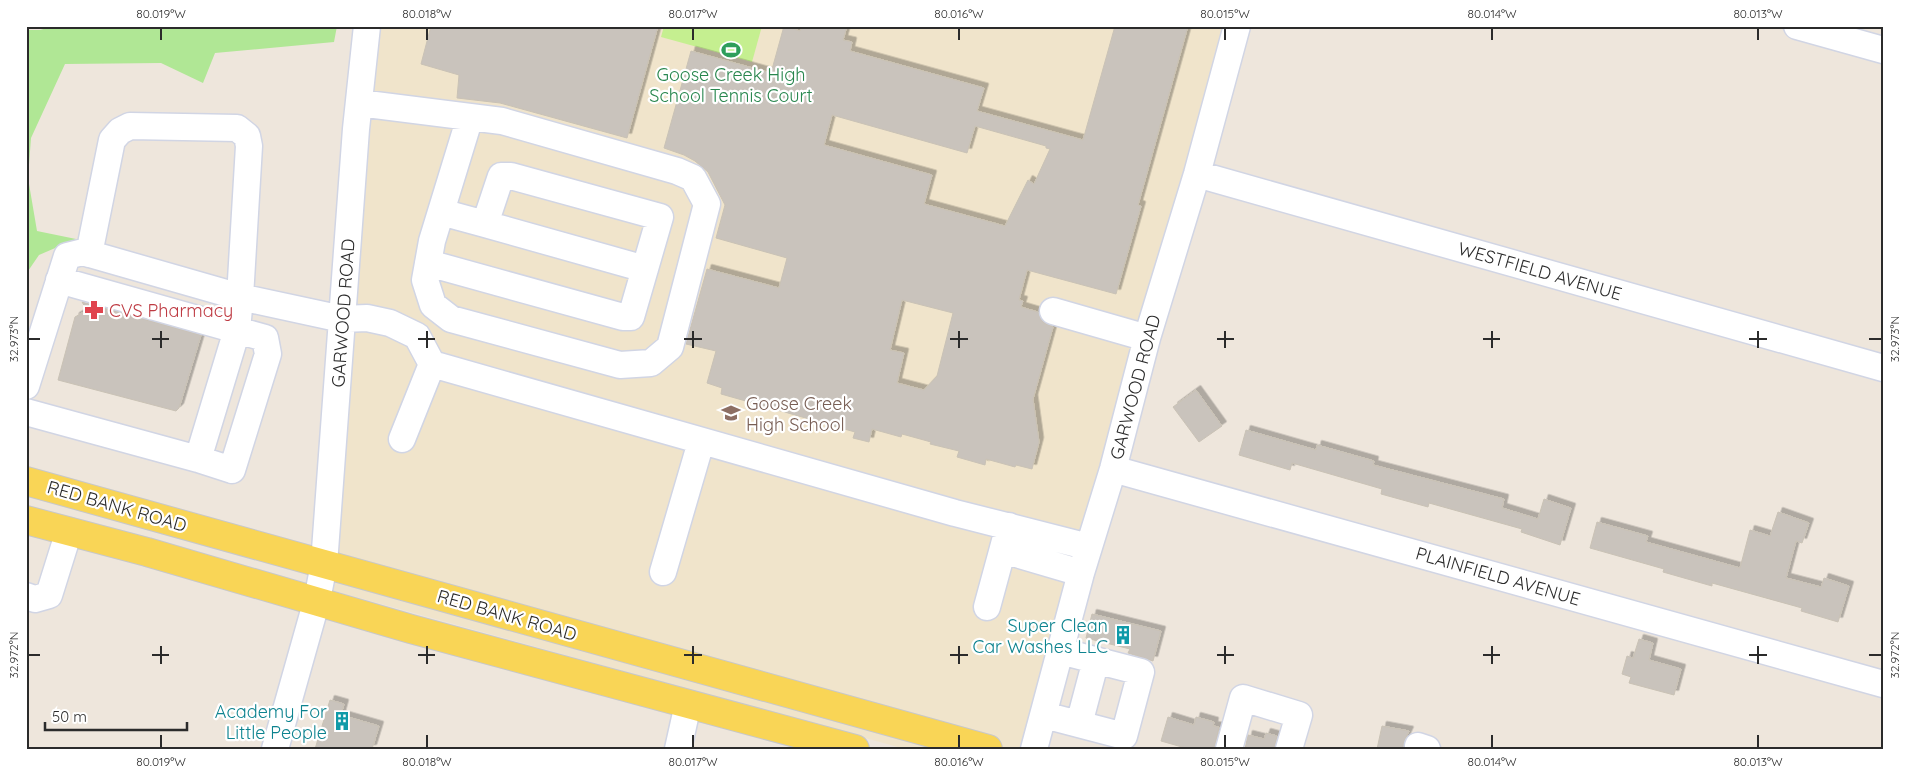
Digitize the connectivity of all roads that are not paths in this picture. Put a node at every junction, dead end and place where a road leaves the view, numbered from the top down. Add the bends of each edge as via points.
1 (367, 26) edge
2 (1237, 26) edge
3 (1797, 26) edge
4 (1883, 50) edge
5 (359, 103) junction
6 (470, 117) junction
7 (1197, 174) junction
8 (441, 212) junction
9 (485, 224) junction
10 (89, 254) junction
11 (428, 263) junction
12 (645, 269) junction
13 (59, 280) junction
14 (240, 297) junction
15 (1053, 311) dead end
16 (342, 320) junction
17 (238, 330) junction
18 (1147, 338) junction
19 (432, 364) junction
20 (1883, 368) edge
21 (26, 386) edge
22 (26, 412) edge
23 (402, 438) dead end
24 (701, 442) junction
25 (198, 459) junction
26 (1113, 468) junction
27 (26, 481) edge
28 (26, 520) edge
29 (69, 531) junction
30 (1006, 538) junction
31 (1089, 546) junction
32 (324, 564) junction
33 (663, 572) dead end
34 (1081, 573) junction
35 (26, 596) edge
36 (317, 600) junction
37 (987, 607) dead end
38 (1060, 651) junction
39 (1096, 660) junction
40 (1883, 684) edge
41 (688, 704) junction
42 (1044, 714) junction
43 (1079, 724) junction
44 (839, 747) edge
45 (275, 749) edge
46 (678, 749) edge
47 (988, 749) edge
48 (1034, 749) edge
49 (1229, 749) edge
50 (1289, 749) edge

1 - 5 street, GARWOOD ROAD
2 - 7 street, GARWOOD ROAD
3 - 4 street
5 - 6 street
5 - 16 street, GARWOOD ROAD
6 - 8 street
6 - 11 street via 502,121 694,178 707,204 670,347 651,363 620,365 452,320 433,305 425,280
7 - 18 street, GARWOOD ROAD
7 - 20 street, WESTFIELD AVENUE
8 - 9 street
8 - 11 street
9 - 12 street
9 - 12 street via 501,176 660,217
10 - 13 street via 82,252 66,256
10 - 14 street
10 - 14 street via 112,140 120,131 130,126 238,128 247,136 249,146
11 - 12 street via 624,317 631,317
13 - 17 street
13 - 21 street
14 - 16 street
14 - 17 street
15 - 18 street
16 - 19 street via 367,318 390,323 417,336
16 - 32 street, GARWOOD ROAD
17 - 25 street
17 - 25 street via 265,338 268,354 232,470
18 - 26 street, GARWOOD ROAD
19 - 23 street
19 - 24 street
22 - 25 street
24 - 30 street via 955,513
24 - 33 street
26 - 31 street, GARWOOD ROAD
26 - 40 street, PLAINFIELD AVENUE
27 - 32 main road, RED BANK ROAD
28 - 29 main road, RED BANK ROAD
29 - 35 street via 49,595 35,599
29 - 36 main road, RED BANK ROAD
30 - 31 street
30 - 34 street
30 - 37 street
31 - 34 street, GARWOOD ROAD
32 - 36 street, GARWOOD ROAD
32 - 47 main road, RED BANK ROAD
34 - 38 street, GARWOOD ROAD
36 - 41 main road, RED BANK ROAD via 411,629
36 - 45 street, GARWOOD ROAD
38 - 39 street
38 - 42 street, GARWOOD ROAD
39 - 43 street
39 - 43 street via 1141,672 1124,736
41 - 44 main road, RED BANK ROAD
41 - 46 street
42 - 43 street
42 - 48 street, GARWOOD ROAD
49 - 50 street via 1243,698 1299,715

